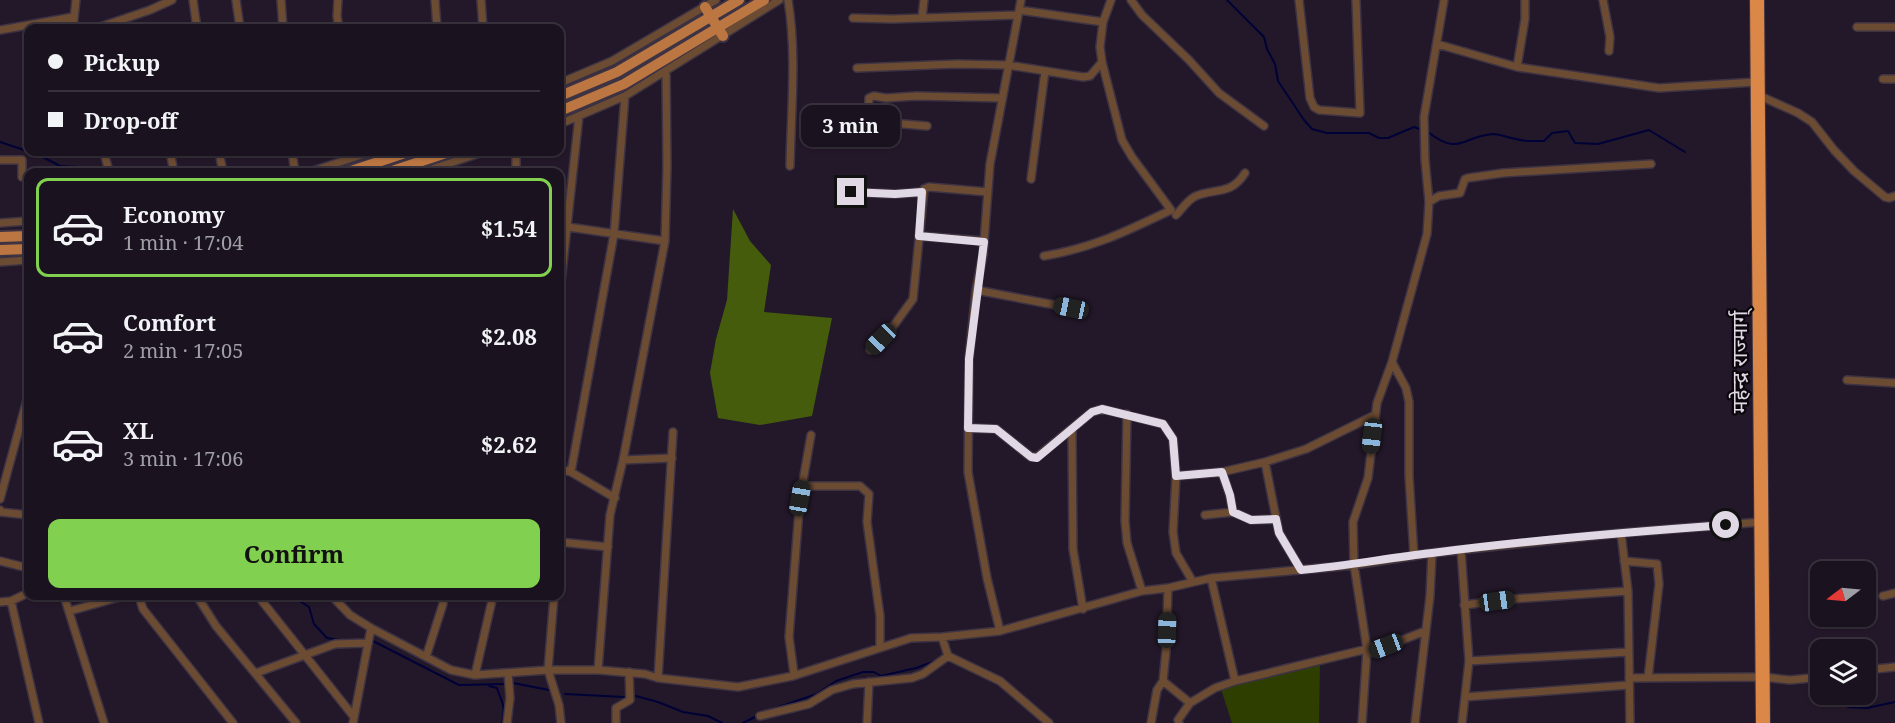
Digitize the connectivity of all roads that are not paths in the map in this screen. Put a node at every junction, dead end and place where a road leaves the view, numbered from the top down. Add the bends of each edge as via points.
1 (76, 0) edge
2 (172, 0) edge
3 (193, 0) edge
4 (236, 0) edge
5 (280, 0) edge
6 (338, 0) edge
7 (435, 0) edge
8 (481, 0) edge
9 (716, 0) edge
10 (739, 0) edge
11 (764, 0) edge
12 (779, 0) edge
13 (788, 0) edge
14 (924, 0) edge
15 (1021, 0) edge
16 (1111, 0) edge
17 (1131, 0) edge
18 (1299, 0) edge
19 (1356, 0) edge
20 (1444, 0) edge
21 (1525, 0) edge
22 (1603, 0) edge
23 (1757, 0) edge
24 (705, 6) junction
25 (1018, 12) junction
26 (922, 16) junction
27 (74, 17) junction
28 (712, 17) junction
29 (853, 18) dead end
30 (1103, 22) junction
31 (34, 24) edge
32 (73, 24) edge
33 (109, 24) edge
34 (196, 24) edge
35 (239, 24) edge
36 (283, 24) edge
37 (338, 24) edge
38 (437, 24) edge
39 (483, 24) edge
40 (24, 26) edge
41 (1857, 27) dead end
42 (1895, 27) edge
43 (0, 30) edge
44 (721, 32) junction
45 (1437, 44) junction
46 (1609, 51) dead end
47 (1102, 62) junction
48 (1008, 65) junction
49 (1518, 67) junction
50 (857, 68) dead end
51 (666, 71) junction
52 (1045, 71) junction
53 (1883, 79) dead end
54 (1895, 79) edge
55 (564, 81) edge
56 (1757, 88) junction
57 (564, 94) edge
58 (626, 96) junction
59 (1002, 98) junction
60 (564, 109) edge
61 (579, 116) junction
62 (564, 122) edge
63 (927, 126) dead end
64 (1264, 126) dead end
65 (353, 156) edge
66 (396, 156) edge
67 (437, 156) edge
68 (471, 156) edge
69 (0, 160) edge
70 (1651, 164) dead end
71 (789, 166) dead end
72 (321, 168) edge
73 (360, 168) edge
74 (401, 168) edge
75 (435, 168) edge
76 (1245, 173) dead end
77 (22, 177) dead end
78 (1031, 178) dead end
79 (851, 192) dead end
80 (922, 192) junction
81 (988, 192) junction
82 (1895, 196) edge
83 (1429, 202) junction
84 (1176, 215) dead end
85 (24, 221) edge
86 (0, 223) edge
87 (568, 227) junction
88 (614, 234) junction
89 (24, 236) edge
90 (919, 236) junction
91 (0, 237) edge
92 (665, 241) junction
93 (984, 242) junction
94 (24, 249) edge
95 (0, 250) edge
96 (1044, 256) dead end
97 (564, 259) edge
98 (24, 260) edge
99 (0, 262) edge
100 (976, 290) junction
101 (1071, 308) dead end
102 (870, 350) dead end
103 (1392, 362) junction
104 (1847, 380) dead end
105 (1895, 383) edge
106 (24, 411) edge
107 (1127, 414) junction
108 (1375, 415) junction
109 (968, 428) junction
110 (1072, 431) junction
111 (673, 432) dead end
112 (811, 435) dead end
113 (672, 458) junction
114 (623, 460) junction
115 (1265, 462) junction
116 (564, 470) edge
117 (571, 472) junction
118 (1222, 472) junction
119 (1176, 476) junction
120 (802, 486) junction
121 (615, 498) junction
122 (0, 499) edge
123 (0, 512) edge
124 (1233, 512) junction
125 (24, 514) edge
126 (1205, 514) dead end
127 (1276, 519) junction
128 (1761, 522) junction
129 (1621, 533) junction
130 (564, 542) edge
131 (608, 547) junction
132 (1461, 550) junction
133 (1432, 553) junction
134 (1414, 556) junction
135 (0, 561) edge
136 (1624, 561) junction
137 (1354, 565) junction
138 (24, 567) edge
139 (1301, 570) junction
140 (1211, 578) junction
141 (1193, 582) junction
142 (1168, 588) junction
143 (1142, 591) junction
144 (1628, 591) junction
145 (1895, 593) edge
146 (24, 595) edge
147 (1883, 596) dead end
148 (66, 600) edge
149 (109, 600) edge
150 (140, 600) edge
151 (199, 600) edge
152 (261, 600) edge
153 (336, 600) edge
154 (443, 600) edge
155 (492, 600) edge
156 (555, 600) edge
157 (11, 601) junction
158 (0, 602) edge
159 (1464, 605) junction
160 (1083, 609) junction
161 (70, 611) junction
162 (370, 628) junction
163 (1000, 631) junction
164 (1425, 631) junction
165 (942, 637) junction
166 (367, 643) junction
167 (880, 646) junction
168 (1367, 651) junction
169 (1629, 652) junction
170 (304, 654) junction
171 (948, 656) junction
172 (426, 657) junction
173 (1469, 661) junction
174 (1895, 667) edge
175 (1876, 669) edge
176 (548, 670) junction
177 (598, 670) junction
178 (629, 672) junction
179 (508, 673) junction
180 (256, 674) junction
181 (794, 674) junction
182 (475, 675) junction
183 (1763, 677) junction
184 (658, 678) junction
185 (1648, 678) junction
186 (1810, 678) edge
187 (1163, 681) junction
188 (1235, 681) junction
189 (869, 682) junction
190 (1629, 682) junction
191 (1465, 697) junction
192 (1190, 703) junction
193 (760, 716) dead end
194 (354, 720) edge
195 (1044, 722) edge
196 (39, 723) edge
197 (104, 723) edge
198 (233, 723) edge
199 (296, 723) edge
200 (507, 723) edge
201 (561, 723) edge
202 (616, 723) edge
203 (867, 723) edge
204 (1150, 723) edge
205 (1179, 723) edge
206 (1362, 723) edge
207 (1415, 723) edge
208 (1462, 723) edge
209 (1630, 723) edge
210 (1763, 723) edge

1 - 27 street
2 - 33 street
3 - 34 street
4 - 35 street
5 - 36 street
6 - 37 street
7 - 38 street
8 - 39 street
9 - 24 street
10 - 28 main road
11 - 44 main road
12 - 44 street
13 - 71 street via 793,78
14 - 26 street
15 - 25 street
16 - 30 street
17 - 64 street via 1219,93
18 - 19 street via 1314,106 1319,110 1360,113
20 - 45 street
21 - 49 street
22 - 46 street
23 - 56 highway, महेन्द्र राज्मार्ग्
24 - 28 main road
24 - 55 street via 612,61
25 - 26 street
25 - 30 street
25 - 48 street
26 - 29 street
27 - 31 street
27 - 32 street
28 - 44 main road
28 - 57 main road via 617,72
30 - 47 street
40 - 43 street
41 - 42 street
44 - 51 street
44 - 60 main road via 624,84
45 - 49 street
45 - 83 street via 1424,117
47 - 52 street via 1086,77
47 - 96 street via 1122,141 1171,210 1112,238
48 - 50 street
48 - 52 street
48 - 59 street
49 - 56 street via 1659,88
51 - 58 street
51 - 92 street
52 - 78 street
53 - 54 street
56 - 82 street via 1812,122 1854,171 1885,197
56 - 128 highway, महेन्द्र राज्मार्ग्
58 - 61 street
58 - 88 street
59 - 63 street via 870,99 868,121
59 - 81 street
61 - 62 street
61 - 87 street
65 - 72 street
66 - 73 main road
67 - 74 main road
68 - 75 street
69 - 77 street via 22,160
70 - 83 street via 1468,178 1460,193
76 - 84 street via 1240,182 1225,190 1193,198
79 - 80 street
80 - 81 street via 929,187
80 - 90 street
81 - 93 street
83 - 103 street via 1427,234
85 - 86 street
87 - 88 street
87 - 97 street
88 - 92 street
88 - 117 street
89 - 91 main road
90 - 93 street
90 - 102 street via 913,298
92 - 114 street
93 - 100 street
94 - 95 main road
98 - 99 street
100 - 101 street
100 - 109 street
103 - 108 street
103 - 134 street via 1409,402
104 - 105 street
106 - 122 street
107 - 110 street via 1102,409 1092,412
107 - 119 street via 1163,424 1169,431
107 - 143 street via 1125,521 1127,543
108 - 115 street via 1306,449
108 - 137 street via 1368,478 1353,522
109 - 110 street via 996,429 1037,458
109 - 163 street via 968,472
110 - 160 street via 1073,549
111 - 113 street
112 - 120 street
113 - 114 street
113 - 184 street
114 - 121 street
115 - 118 street
115 - 127 street
116 - 117 street
117 - 121 street
118 - 119 street
118 - 124 street
119 - 141 street via 1176,553
120 - 167 street via 860,486 869,494 867,522 880,616
120 - 181 street via 789,637
121 - 131 street
123 - 125 street
124 - 126 street
124 - 127 street via 1251,520
127 - 139 street via 1279,533
128 - 129 street
128 - 183 highway, महेन्द्र राज्मार्ग्
129 - 132 street
129 - 136 street
130 - 131 street
131 - 177 street
132 - 133 street
132 - 159 street
133 - 134 street
133 - 164 street
134 - 137 street
135 - 138 street
136 - 144 street
136 - 185 street via 1657,564 1659,584
137 - 139 street
137 - 168 street
139 - 140 street
140 - 141 street
140 - 188 street
141 - 142 street
142 - 143 street
142 - 187 street
143 - 160 street
144 - 159 street
144 - 169 street
145 - 147 street
146 - 157 street
148 - 161 street
149 - 161 street
150 - 198 street via 143,609
151 - 180 street
152 - 170 street
153 - 162 street
154 - 172 street
155 - 182 street
156 - 176 street
157 - 158 street
157 - 196 street
159 - 173 street
160 - 163 street
161 - 197 street
162 - 166 street
162 - 172 street
163 - 165 street
164 - 168 street
164 - 207 street
165 - 167 street via 911,638
165 - 171 street
166 - 170 street via 335,644
166 - 194 street
167 - 181 street
168 - 188 street
168 - 206 street
169 - 173 street
169 - 190 street
170 - 180 street
170 - 194 street
171 - 189 street via 923,675
171 - 195 street via 1000,681
172 - 182 street via 452,670
173 - 191 street
174 - 175 street
176 - 177 street
176 - 179 street
176 - 201 street via 560,705
177 - 178 street
178 - 184 street
178 - 202 street via 631,697 615,709
179 - 182 street
179 - 200 street
180 - 199 street
181 - 184 street via 738,687
183 - 185 street
183 - 186 street
183 - 210 highway, महेन्द्र राज्मार्ग्
185 - 190 street
187 - 192 street
187 - 204 street via 1157,690
188 - 192 street
189 - 193 street via 832,690 810,704
189 - 203 street
190 - 191 street
190 - 209 street
191 - 208 street
192 - 205 street

